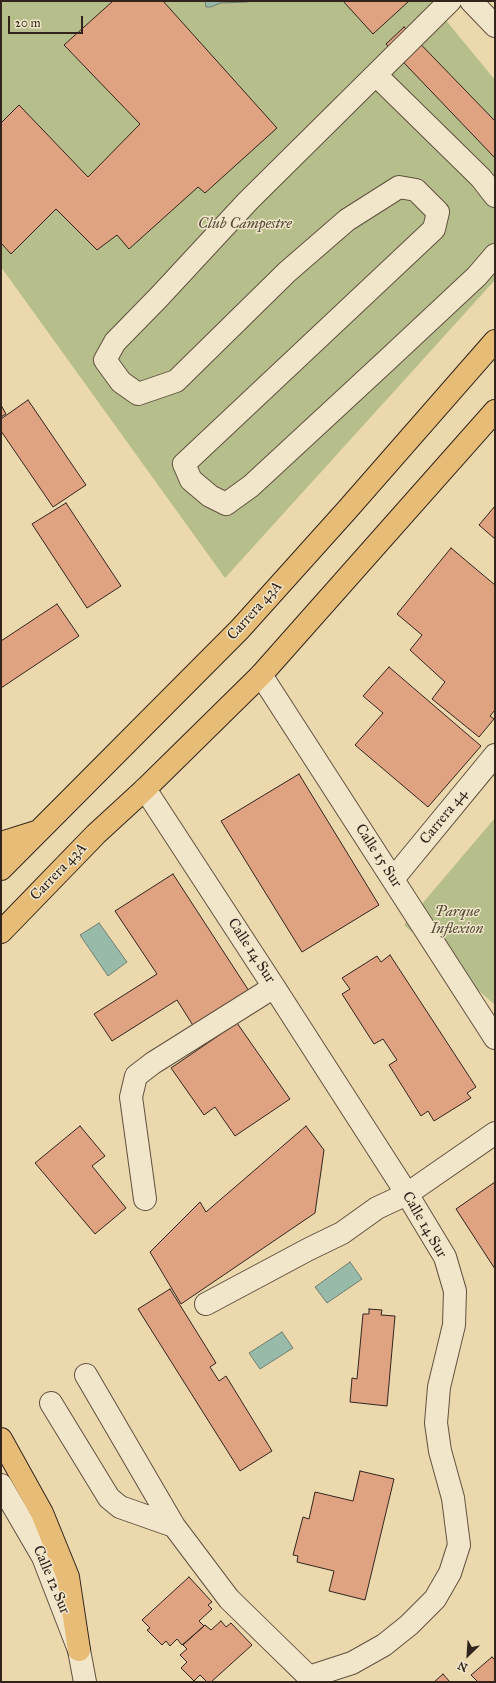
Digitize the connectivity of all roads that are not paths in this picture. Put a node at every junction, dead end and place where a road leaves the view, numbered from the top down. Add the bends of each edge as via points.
1 (450, 1) edge
2 (471, 1) edge
3 (495, 26) edge
4 (376, 75) junction
5 (495, 196) edge
6 (495, 255) edge
7 (495, 341) edge
8 (495, 411) edge
9 (261, 675) junction
10 (495, 755) edge
11 (145, 789) junction
12 (39, 831) junction
13 (1, 843) edge
14 (1, 869) edge
15 (393, 879) junction
16 (1, 932) edge
17 (274, 987) junction
18 (495, 1038) edge
19 (495, 1133) edge
20 (407, 1194) junction
21 (146, 1199) dead end
22 (206, 1304) dead end
23 (86, 1375) dead end
24 (51, 1403) dead end
25 (1, 1439) edge
26 (1, 1485) edge
27 (174, 1526) junction
28 (80, 1650) junction
29 (85, 1682) edge

1 - 4 street
2 - 3 street
4 - 5 street via 481,178
4 - 6 street via 248,201 115,342 105,360 121,382 138,394 176,381 287,272 347,220 399,187 416,190 438,212 434,229 184,464 191,480 210,496 226,504 251,486 391,357 477,276
7 - 12 main road, Carrera 43A via 240,629
8 - 9 main road, Carrera 43A
9 - 11 main road, Carrera 43A
9 - 15 street, Calle 15 Sur
10 - 15 street, Carrera 44
11 - 16 main road, Carrera 43A via 96,834
11 - 17 street, Calle 14 Sur
12 - 13 main road
12 - 14 main road, Carrera 43A
15 - 18 street, Calle 15 Sur
17 - 20 street, Calle 14 Sur
17 - 21 street via 136,1076 131,1097
19 - 20 street
20 - 22 street via 377,1208 342,1233
20 - 27 street, Calle 14 Sur via 445,1257 455,1290 454,1325 439,1387 436,1423 459,1545 450,1573 435,1599 384,1645 352,1663 309,1676 229,1599
23 - 27 street
24 - 27 street via 109,1498 125,1509
25 - 28 main road via 42,1513 68,1577
26 - 28 street, Calle 12 Sur via 43,1557
28 - 29 street, Calle 12 Sur

